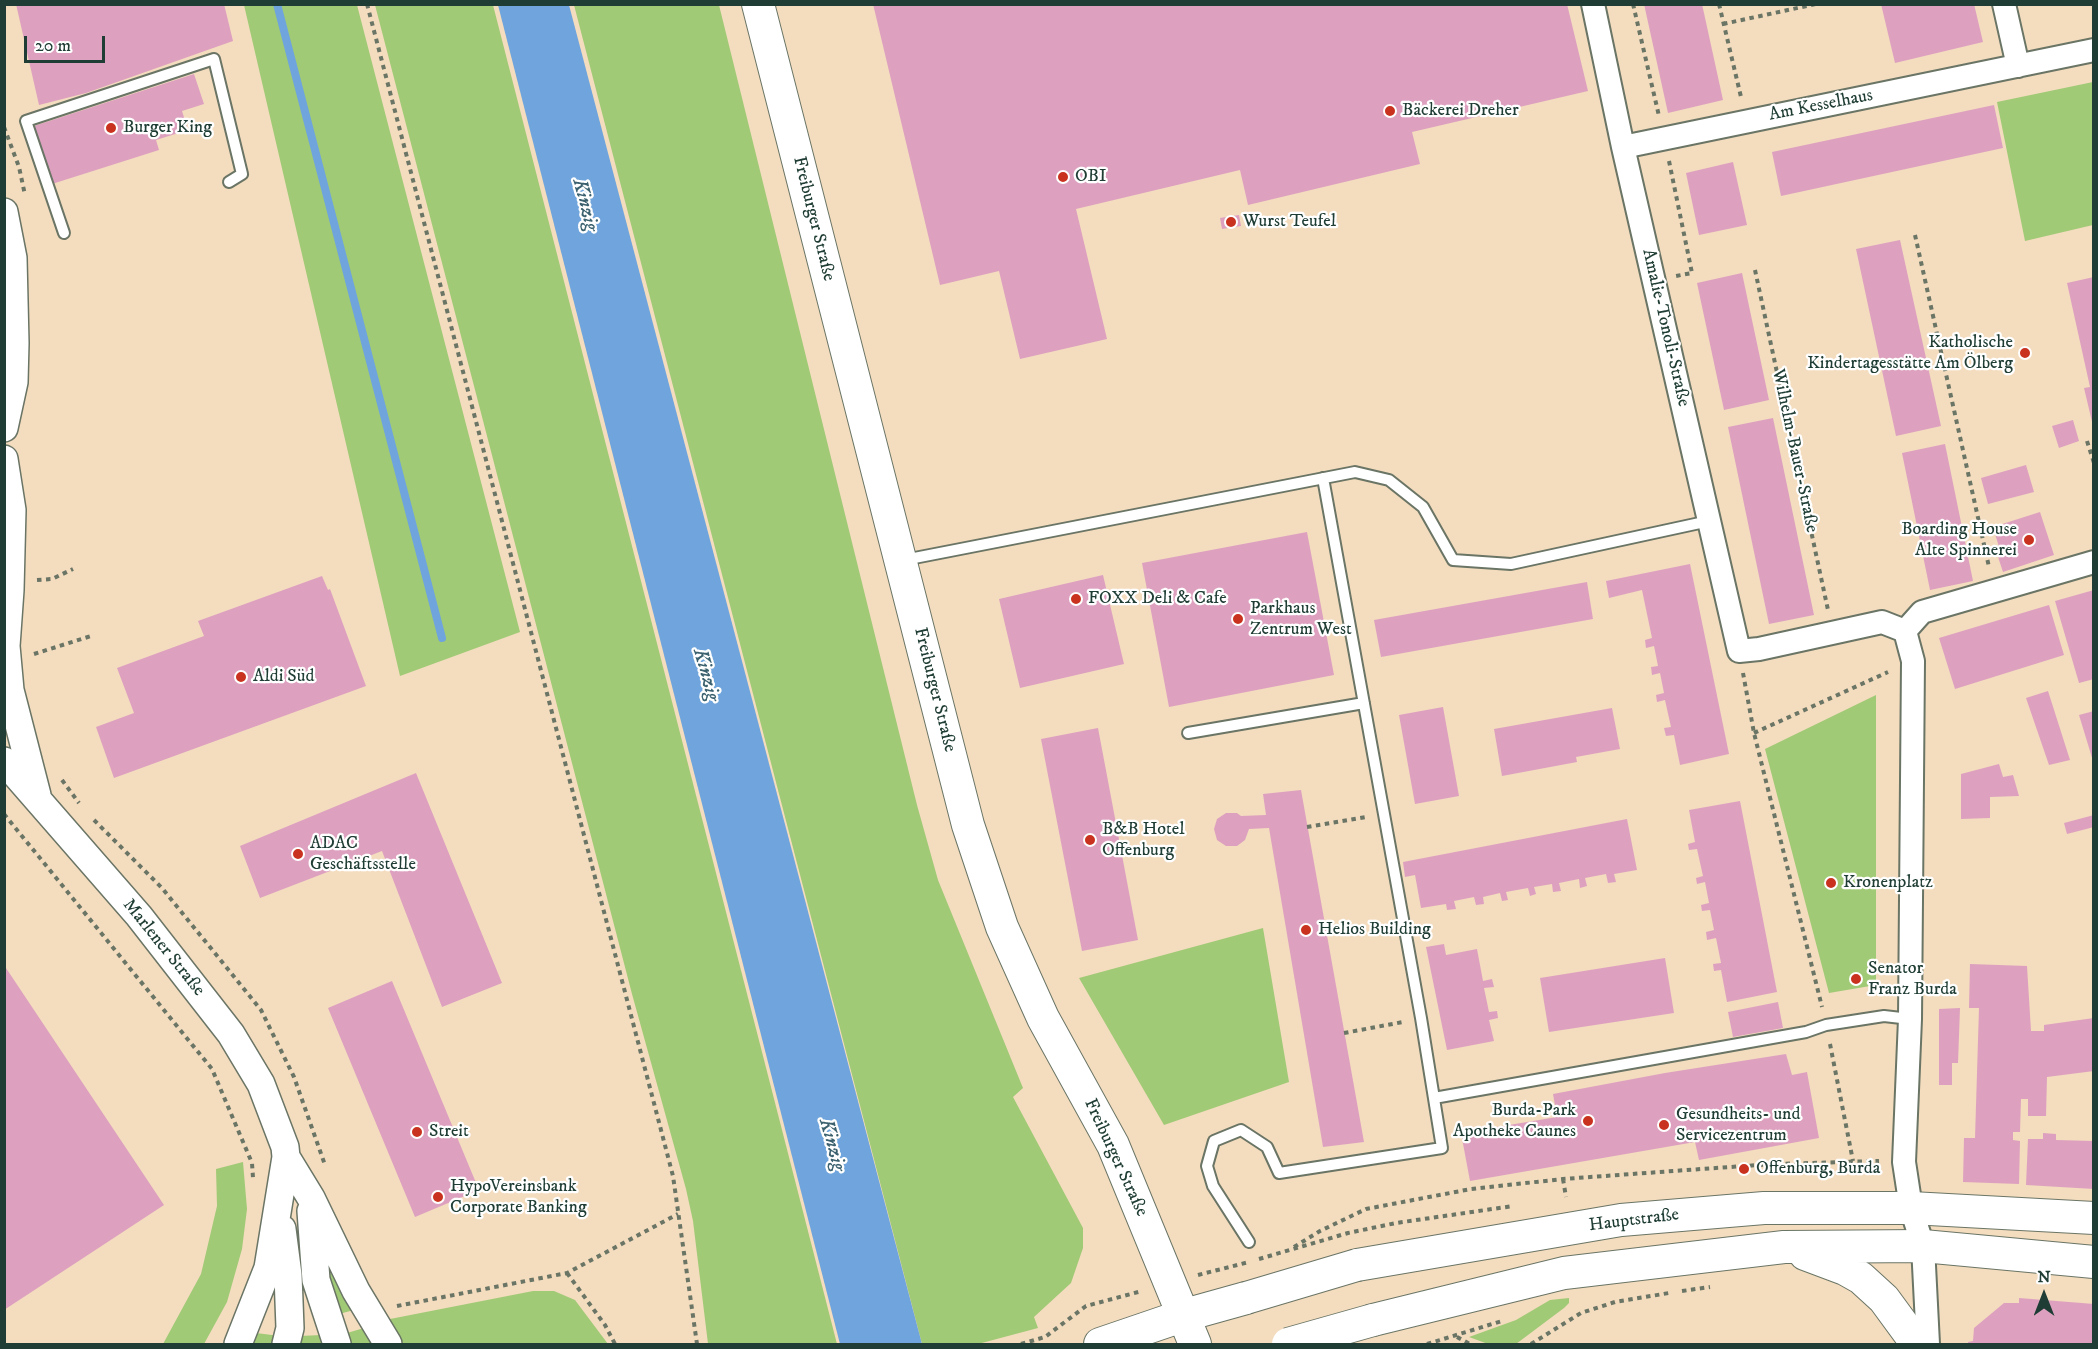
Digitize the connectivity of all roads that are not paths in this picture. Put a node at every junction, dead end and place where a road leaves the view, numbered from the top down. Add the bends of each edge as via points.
1 (758, 4) edge
2 (1593, 4) edge
3 (2004, 4) edge
4 (2094, 50) edge
5 (2018, 66) junction
6 (1623, 147) junction
7 (229, 182) dead end
8 (4, 212) edge
9 (64, 233) dead end
10 (4, 428) edge
11 (4, 459) edge
12 (1323, 478) junction
13 (1709, 521) junction
14 (901, 561) junction
15 (2094, 562) edge
16 (1905, 631) junction
17 (1364, 703) junction
18 (1188, 733) dead end
19 (4, 761) edge
20 (38, 799) junction
21 (1910, 1019) junction
22 (1434, 1098) junction
23 (286, 1157) junction
24 (310, 1198) junction
25 (278, 1201) junction
26 (1911, 1208) junction
27 (2094, 1218) edge
28 (1249, 1242) dead end
29 (1923, 1246) junction
30 (1784, 1247) junction
31 (2094, 1263) edge
32 (1185, 1316) junction
33 (238, 1344) edge
34 (286, 1344) edge
35 (337, 1344) edge
36 (387, 1344) edge
37 (1100, 1344) edge
38 (1195, 1344) edge
39 (1288, 1344) edge
40 (1917, 1344) edge
41 (1928, 1344) edge

1 - 14 main road, Freiburger Straße
2 - 6 street, Amalie-Tonoli-Straße
3 - 5 street
4 - 5 street, Am Kesselhaus
5 - 6 street, Am Kesselhaus
6 - 13 street, Amalie-Tonoli-Straße
7 - 9 lane via 242,174 214,59 26,121
8 - 10 street via 12,258 15,343 14,382
11 - 20 street via 12,510 6,646 10,690
12 - 13 lane via 1355,472 1389,480 1423,507 1453,560 1511,564
12 - 14 lane
12 - 17 lane
13 - 16 street, Amalie-Tonoli-Straße via 1739,651 1882,622
14 - 32 main road, Freiburger Straße via 968,825 1002,927 1043,1017 1113,1145
15 - 16 street via 1922,612
16 - 21 street via 1913,661
17 - 18 lane
17 - 22 lane
19 - 20 street, Marlener Straße
20 - 23 street, Marlener Straße via 139,916 231,1034 261,1084
21 - 22 lane via 1884,1016 1826,1025 1806,1032
21 - 26 street via 1904,1162
22 - 28 lane via 1442,1148 1279,1173 1267,1147 1241,1130 1214,1141 1207,1166 1214,1186
23 - 24 street, Marlener Straße
23 - 25 street, Marlener Straße
24 - 35 street, Marlener Straße via 316,1280
24 - 36 street, Marlener Straße
25 - 33 street, Marlener Straße via 268,1268
25 - 34 street, Marlener Straße via 288,1275 290,1328
26 - 27 main road, Hauptstraße
26 - 29 street
26 - 32 main road, Hauptstraße, bridge via 1764,1208 1621,1220 1357,1265
29 - 30 main road
29 - 31 main road
29 - 41 street
30 - 39 main road, bridge via 1564,1273
30 - 40 main road via 1861,1278 1884,1299
32 - 37 main road, Hauptstraße
32 - 38 main road, Freiburger Straße

